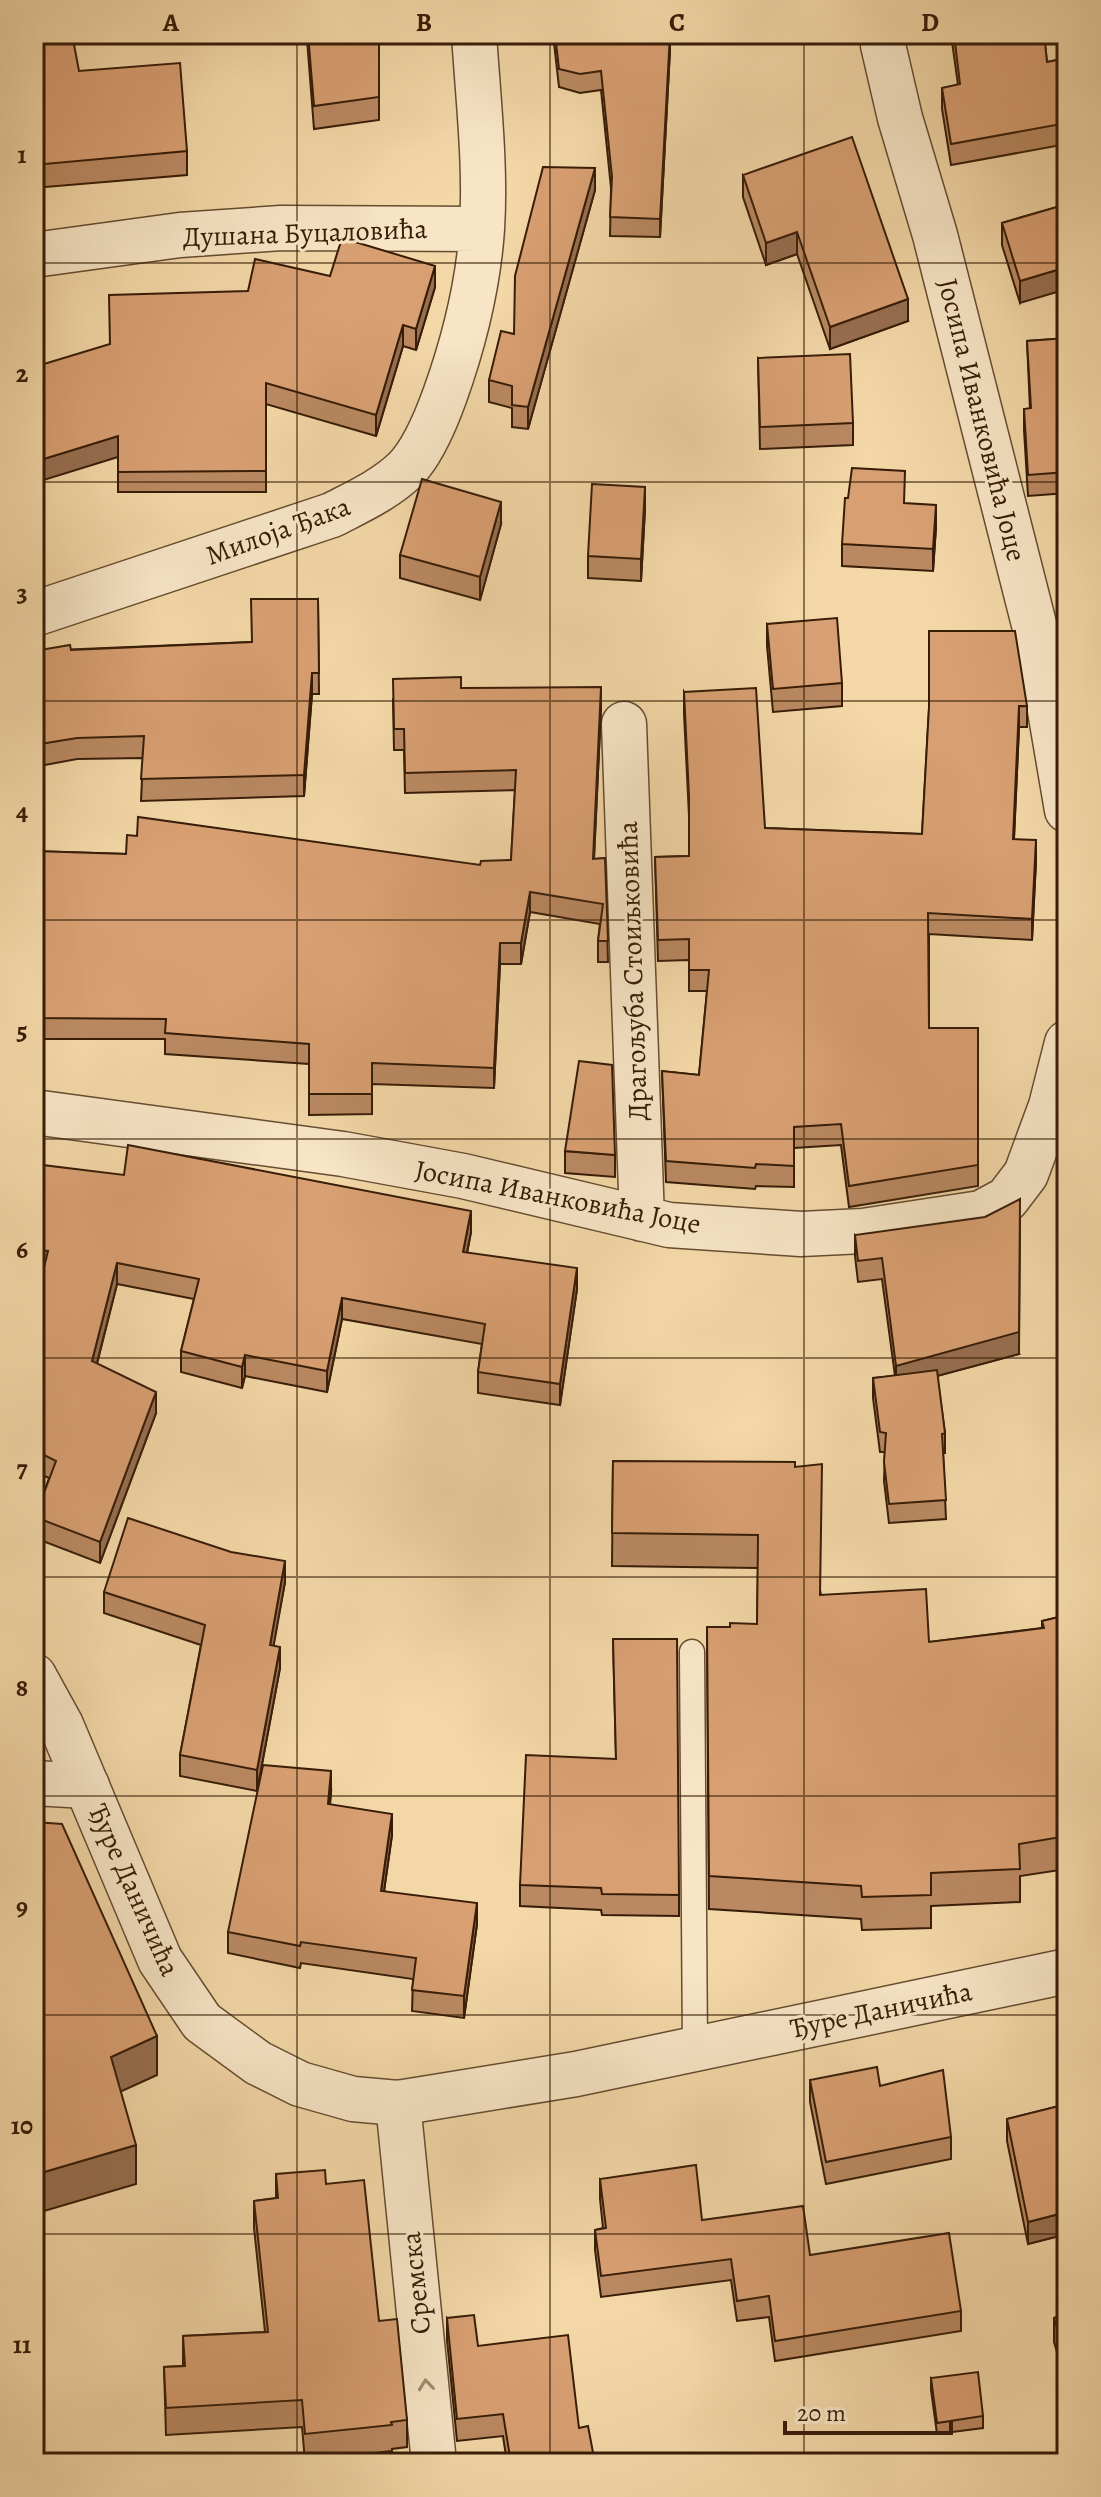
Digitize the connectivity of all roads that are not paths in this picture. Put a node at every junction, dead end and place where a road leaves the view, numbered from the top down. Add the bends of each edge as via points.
1 (474, 34) edge
2 (883, 34) edge
3 (482, 229) junction
4 (34, 255) edge
5 (34, 614) edge
6 (624, 724) dead end
7 (1067, 810) edge
8 (1067, 1043) edge
9 (34, 1112) edge
10 (642, 1219) junction
11 (692, 1652) dead end
12 (34, 1676) edge
13 (34, 1783) edge
14 (87, 1786) junction
15 (1067, 1971) edge
16 (695, 2049) junction
17 (398, 2103) junction
18 (434, 2463) edge

1 - 3 street, Милоја Ђака
2 - 7 street, Јосипа Иванковића Јоце via 900,118 1038,640
3 - 4 street, Душана Буцаловића via 281,228 180,235
3 - 5 street, Милоја Ђака via 474,290 453,372 427,437 406,469 332,515
6 - 10 street, Драгољуба Стоиљковића
8 - 10 street, Јосипа Иванковића Јоце via 1026,1174 1007,1199 981,1213 863,1231 801,1234
9 - 10 street, Јосипа Иванковића Јоце via 343,1154
11 - 16 lane
12 - 14 street, Ђуре Даничића
13 - 14 street
14 - 17 street, Ђуре Даничића via 160,1960 202,2022 258,2063 300,2084 353,2099
15 - 16 street, Ђуре Даничића
16 - 17 street, Ђуре Даничића
18 -> 17 street, Сремска

